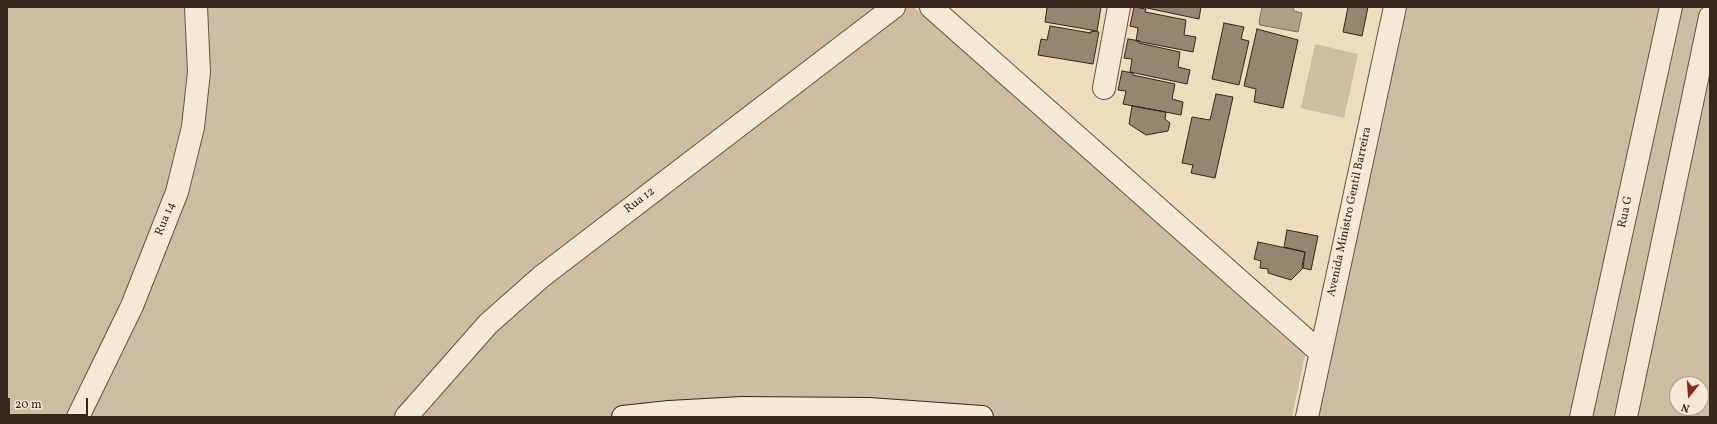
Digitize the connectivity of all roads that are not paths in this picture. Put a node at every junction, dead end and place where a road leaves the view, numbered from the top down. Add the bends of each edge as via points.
1 (196, 7) edge
2 (894, 7) edge
3 (931, 7) edge
4 (1119, 7) edge
5 (1395, 7) edge
6 (1671, 7) edge
7 (1710, 17) edge
8 (1104, 88) dead end
9 (1320, 352) junction
10 (797, 413) edge
11 (78, 417) edge
12 (406, 417) edge
13 (623, 417) edge
14 (982, 417) edge
15 (1307, 417) edge
16 (1581, 417) edge
17 (1626, 417) edge

1 - 11 street, Rua 14 via 199,72 193,127 177,192 132,306
2 - 12 street, Rua 12 via 541,277 488,324
3 - 9 street
4 - 8 street
5 - 9 street, Avenida Ministro Gentil Barreira
6 - 16 street, Rua G
7 - 17 street
9 - 15 street, Avenida Ministro Gentil Barreira
10 - 13 street via 742,408
10 - 14 street via 869,409

